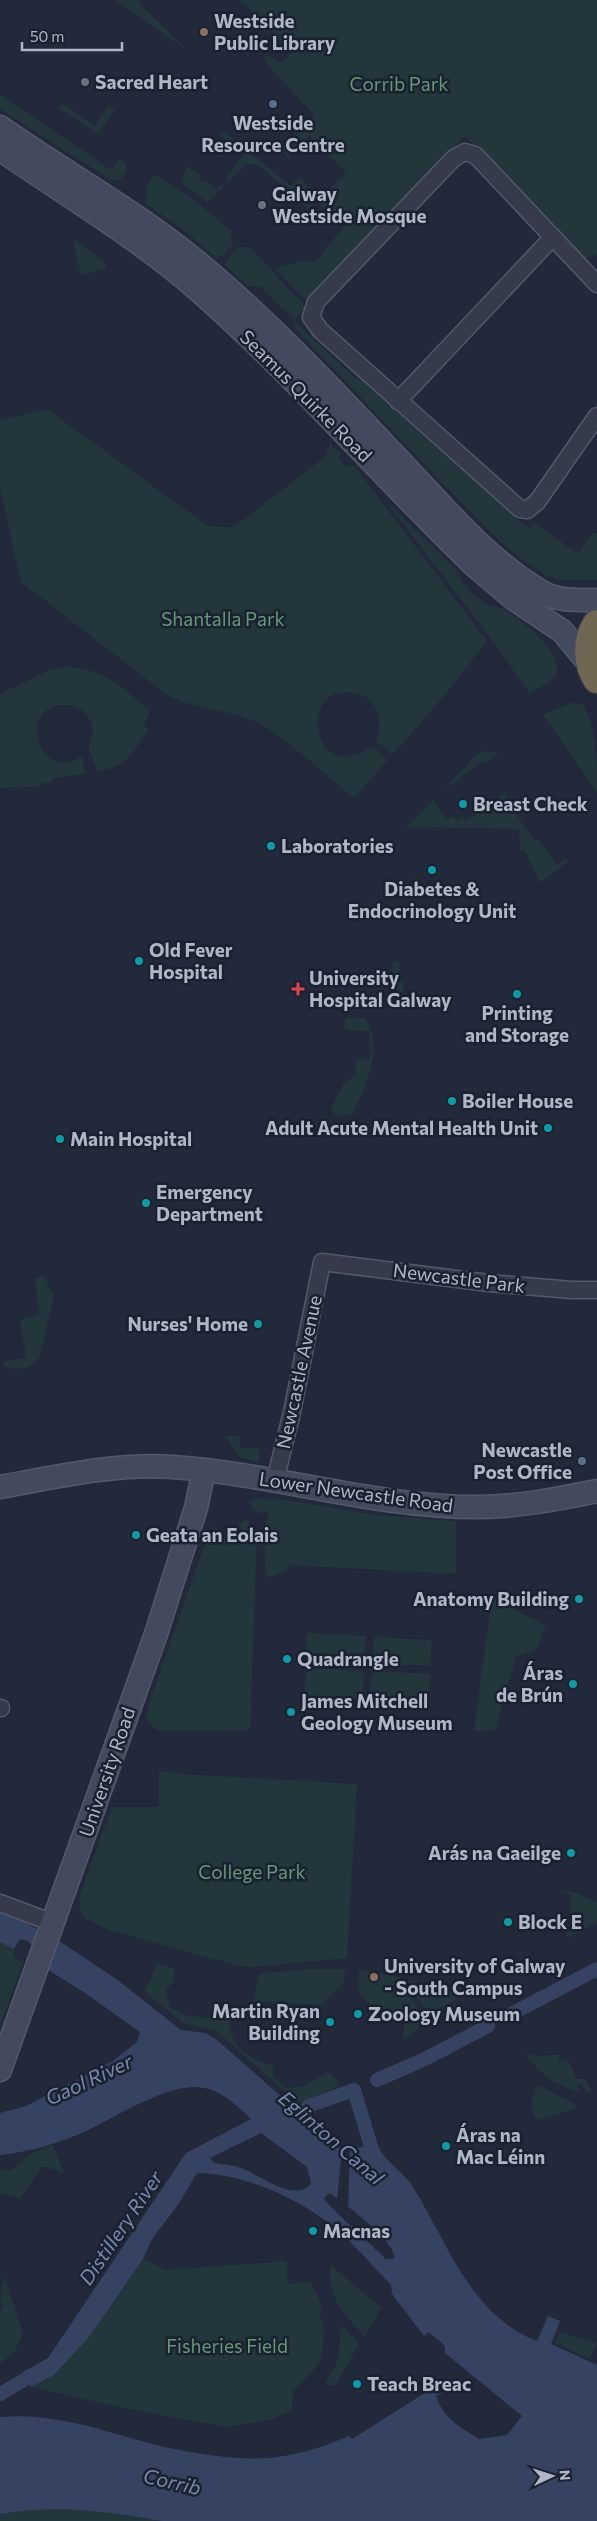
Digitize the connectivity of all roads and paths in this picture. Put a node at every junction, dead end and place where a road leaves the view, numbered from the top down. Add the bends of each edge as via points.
1 (0, 127) edge
2 (0, 149) edge
3 (553, 237) junction
4 (597, 284) edge
5 (398, 401) junction
6 (597, 416) edge
7 (597, 600) edge
8 (597, 624) edge
9 (594, 673) edge
10 (322, 1262) joint
11 (597, 1290) edge
12 (204, 1470) junction
13 (275, 1481) junction
14 (0, 1487) edge
15 (597, 1491) edge
16 (0, 1903) edge
17 (51, 1929) junction
18 (0, 2070) edge

1 - 7 main road, Seamus Quirke Road via 124,206 203,267 306,362 455,520 507,568 541,592 559,599
2 - 9 main road, Seamus Quirke Road via 112,224 196,289 261,349 470,561 514,599 562,631
3 - 4 street
3 - 5 street
3 - 5 street via 475,155 465,152 454,158 316,302 311,317 314,323
5 - 6 street via 512,504 527,510 537,502
8 - 9 highway via 589,648
10 - 11 street, Newcastle Park via 489,1283
10 - 13 street, Newcastle Avenue
12 - 13 main road, Lower Newcastle Road
12 - 14 main road, Lower Newcastle Road via 122,1468
12 - 17 main road, University Road via 194,1516 156,1634
13 - 15 main road, Lower Newcastle Road via 449,1506 512,1505
16 - 17 street
17 - 18 main road, University Road

